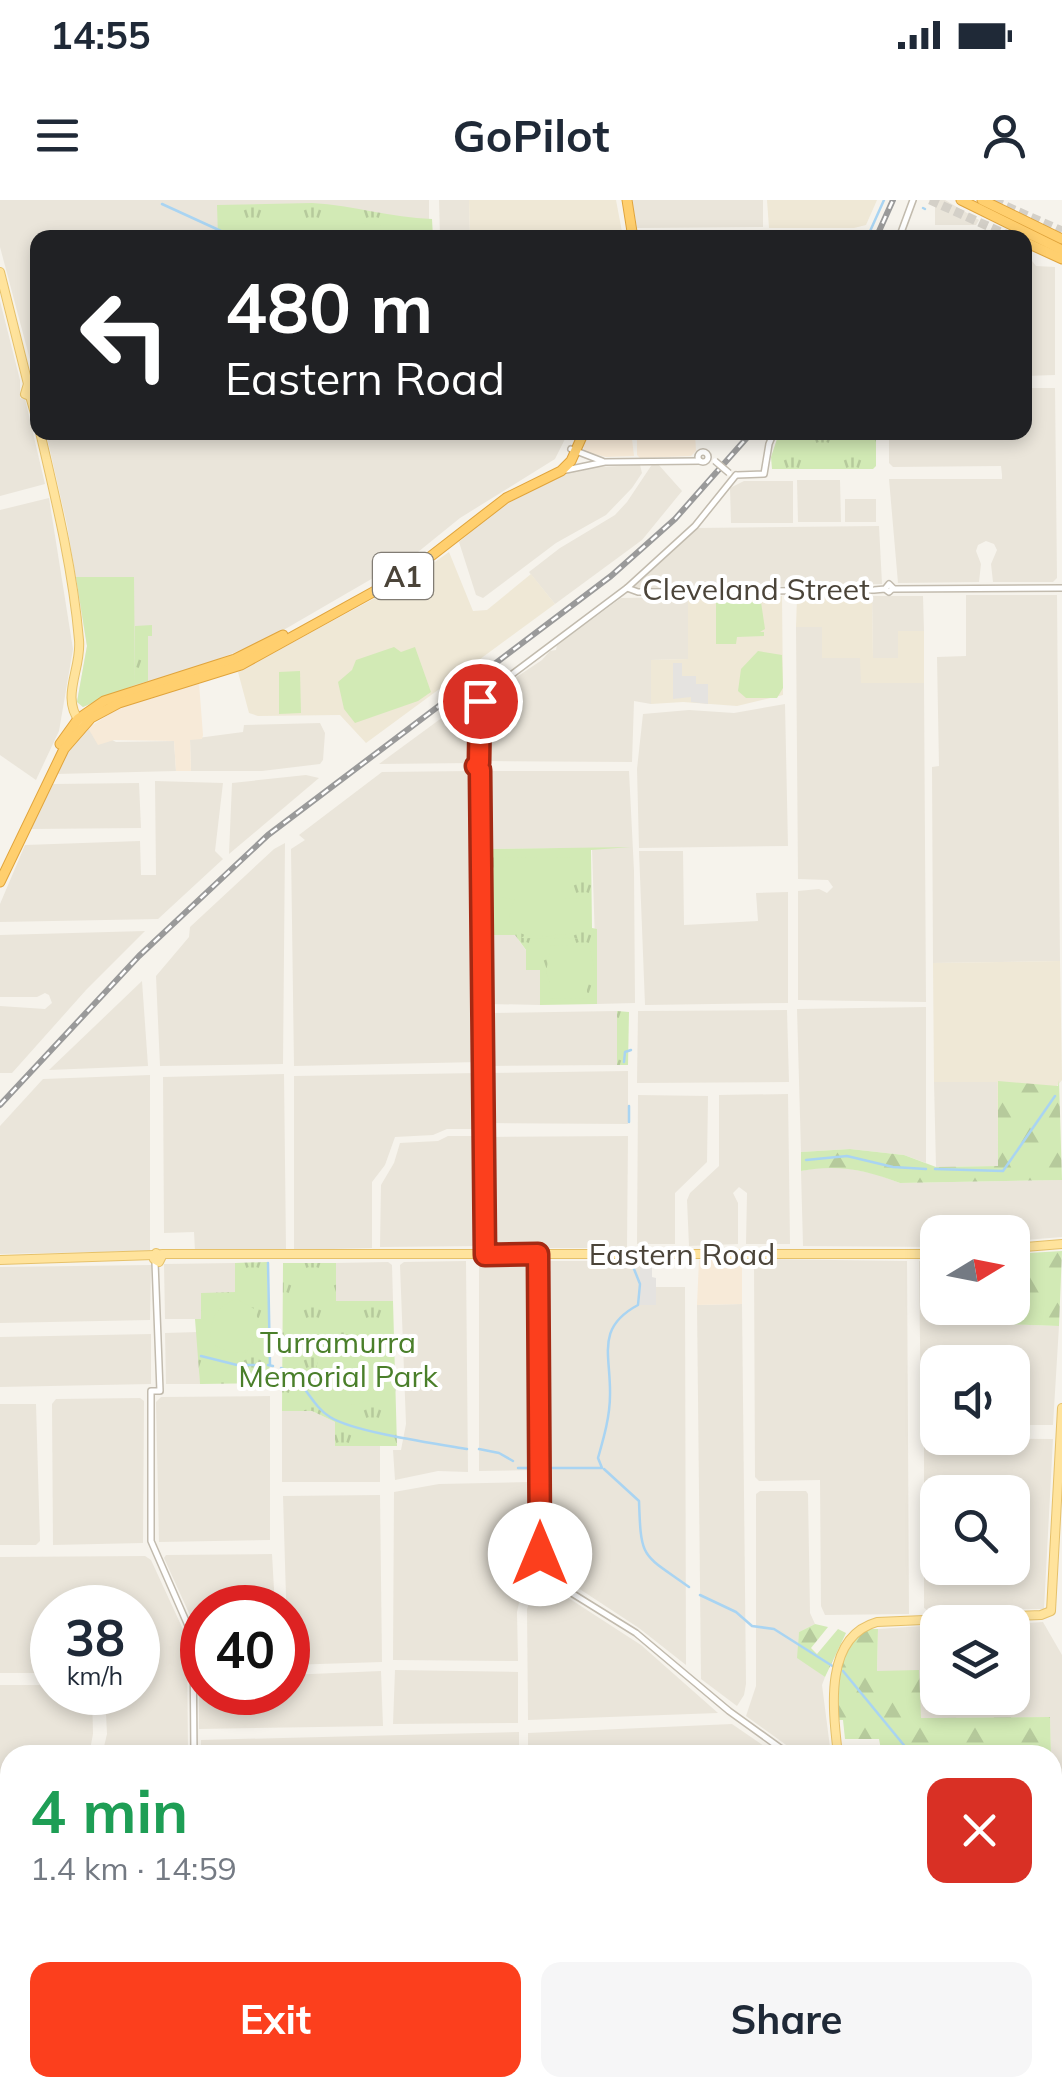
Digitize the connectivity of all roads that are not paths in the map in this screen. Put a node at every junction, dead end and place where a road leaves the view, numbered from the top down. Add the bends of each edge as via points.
1 (624, 200) edge
2 (913, 200) edge
3 (962, 200) edge
4 (982, 200) edge
5 (629, 230) edge
6 (902, 230) edge
7 (1022, 230) edge
8 (1032, 235) edge
9 (1062, 240) edge
10 (1032, 245) edge
11 (1062, 250) edge
12 (1062, 258) edge
13 (0, 272) edge
14 (30, 381) edge
15 (42, 440) edge
16 (577, 440) edge
17 (771, 440) edge
18 (574, 451) junction
19 (605, 462) junction
20 (733, 474) junction
21 (554, 476) junction
22 (627, 588) junction
23 (1062, 588) edge
24 (80, 722) junction
25 (0, 868) edge
26 (0, 882) edge
27 (1062, 1244) edge
28 (1030, 1247) edge
29 (538, 1254) junction
30 (920, 1254) edge
31 (485, 1255) junction
32 (0, 1260) edge
33 (158, 1261) junction
34 (1062, 1408) edge
35 (194, 1745) edge
36 (776, 1745) edge
37 (837, 1745) edge

1 - 5 highway
2 - 6 street
3 - 7 highway
4 - 9 highway
8 - 11 highway
10 - 12 highway
13 - 14 main road
15 - 24 main road via 80,640 70,704
16 - 18 highway, A1
17 - 20 street via 764,474
18 - 19 street
18 - 21 highway, A1
18 - 24 highway, A1 via 394,575 246,655 104,701
19 - 20 street, bridge via 689,460 705,452
19 - 21 street
20 - 22 street via 695,526
21 - 24 highway, A1 via 506,498 407,574 241,665
22 - 23 street, Cleveland Street
22 - 31 street via 483,696 478,708
24 - 25 highway, A1 via 59,746
24 - 26 highway, A1
27 - 28 main road
29 - 30 main road, Eastern Road
29 - 31 main road, Eastern Road
29 - 36 street via 542,1572 636,1634
31 - 33 main road, Eastern Road
32 - 33 main road, Eastern Road
33 - 35 street via 160,1391 150,1391 151,1541 193,1637
34 - 37 main road via 1051,1610 877,1622 858,1629 846,1642 836,1681

